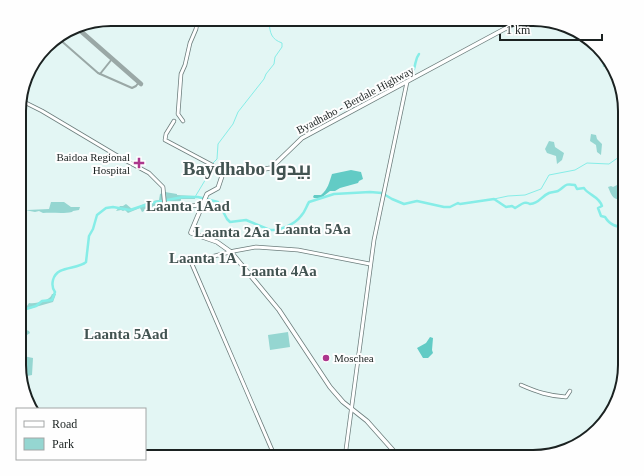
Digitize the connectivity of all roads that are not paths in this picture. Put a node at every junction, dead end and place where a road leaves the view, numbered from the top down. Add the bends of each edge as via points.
1 (196, 26) edge
2 (510, 26) edge
3 (408, 82) junction
4 (27, 103) edge
5 (174, 121) dead end
6 (183, 121) dead end
7 (223, 172) junction
8 (202, 205) junction
9 (230, 252) junction
10 (370, 264) junction
11 (521, 385) dead end
12 (570, 391) dead end
13 (351, 408) junction
14 (272, 450) edge
15 (346, 450) edge
16 (393, 450) edge

1 - 6 street via 181,74 178,114
2 - 3 main road, Byadhabo - Berdale Highway
3 - 7 main road, Byadhabo - Berdale Highway via 302,138 272,168 229,174
3 - 10 street
4 - 8 street via 149,173 163,189 165,209
5 - 7 street via 165,140
7 - 8 main road via 218,188 207,195
8 - 9 main road via 191,232 217,242
9 - 10 street via 256,247 276,248
9 - 13 main road via 278,310 330,387
9 - 14 street via 191,262
10 - 13 street
11 - 12 street via 548,395 566,397
13 - 15 street
13 - 16 main road via 362,416

